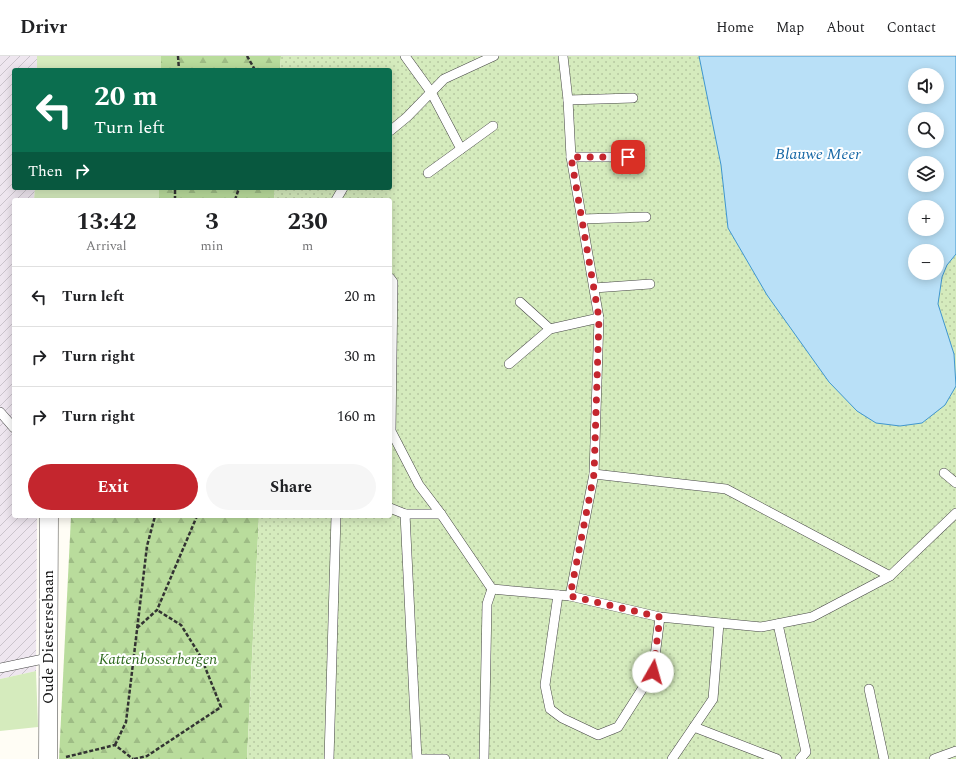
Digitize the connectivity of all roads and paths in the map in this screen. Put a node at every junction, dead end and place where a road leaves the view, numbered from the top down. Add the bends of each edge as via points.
1 (178, 56) edge
2 (247, 56) edge
3 (405, 56) edge
4 (494, 56) edge
5 (563, 56) edge
6 (179, 68) edge
7 (254, 68) edge
8 (431, 92) junction
9 (633, 98) dead end
10 (568, 100) junction
11 (493, 126) dead end
12 (392, 129) edge
13 (461, 149) junction
14 (571, 157) junction
15 (628, 157) dead end
16 (428, 173) dead end
17 (646, 217) dead end
18 (582, 219) junction
19 (392, 281) edge
20 (650, 284) dead end
21 (594, 288) junction
22 (520, 302) dead end
23 (599, 318) junction
24 (550, 329) junction
25 (392, 356) edge
26 (508, 364) dead end
27 (0, 412) edge
28 (12, 426) edge
29 (392, 433) edge
30 (944, 473) dead end
31 (594, 474) junction
32 (956, 483) edge
33 (392, 509) edge
34 (405, 514) junction
35 (441, 514) junction
36 (956, 514) edge
37 (49, 518) edge
38 (154, 518) edge
39 (195, 518) edge
40 (336, 518) edge
41 (952, 522) edge
42 (890, 576) junction
43 (492, 589) junction
44 (558, 594) junction
45 (570, 596) junction
46 (157, 610) junction
47 (660, 617) junction
48 (719, 623) junction
49 (778, 624) junction
50 (137, 628) junction
51 (48, 658) junction
52 (0, 668) edge
53 (869, 689) dead end
54 (694, 727) junction
55 (115, 745) junction
56 (956, 752) edge
57 (48, 759) edge
58 (59, 759) edge
59 (134, 759) edge
60 (330, 759) edge
61 (417, 759) edge
62 (444, 759) edge
63 (484, 759) edge
64 (672, 759) edge
65 (777, 759) edge
66 (800, 759) edge
67 (884, 759) edge
68 (934, 759) edge

1 - 6 path
2 - 7 path
3 - 8 lane
4 - 8 lane via 444,79
5 - 10 lane
8 - 12 lane
8 - 13 lane
9 - 10 lane
10 - 14 lane
11 - 13 lane
13 - 16 lane
14 - 15 lane
14 - 18 lane
17 - 18 lane
18 - 21 lane
19 - 25 lane
20 - 21 lane
21 - 23 lane
22 - 24 lane
23 - 24 lane
23 - 31 lane
24 - 26 lane
27 - 28 lane
29 - 35 lane via 419,485
30 - 32 lane
31 - 42 lane via 726,489
31 - 45 lane
33 - 34 lane
34 - 35 lane
34 - 61 lane
35 - 43 lane
36 - 41 lane
37 - 51 street, Oude Diestersebaan
38 - 50 path via 147,546
39 - 46 path
40 - 60 lane
41 - 42 lane
42 - 49 lane via 812,617
43 - 44 lane
43 - 63 lane via 487,604
44 - 45 lane
44 - 47 lane via 545,685 550,708 562,718 598,735 618,727 653,672
45 - 47 lane
46 - 50 path
46 - 59 path via 181,626 201,657 221,707 147,756
47 - 48 lane
48 - 49 lane via 761,627
48 - 54 lane via 713,700
49 - 66 lane via 806,752
50 - 55 path via 126,722
51 - 52 lane
51 - 57 street, Oude Diestersebaan
53 - 67 lane
54 - 64 lane
54 - 65 lane
55 - 58 path
55 - 59 path
56 - 68 lane
61 - 62 lane

